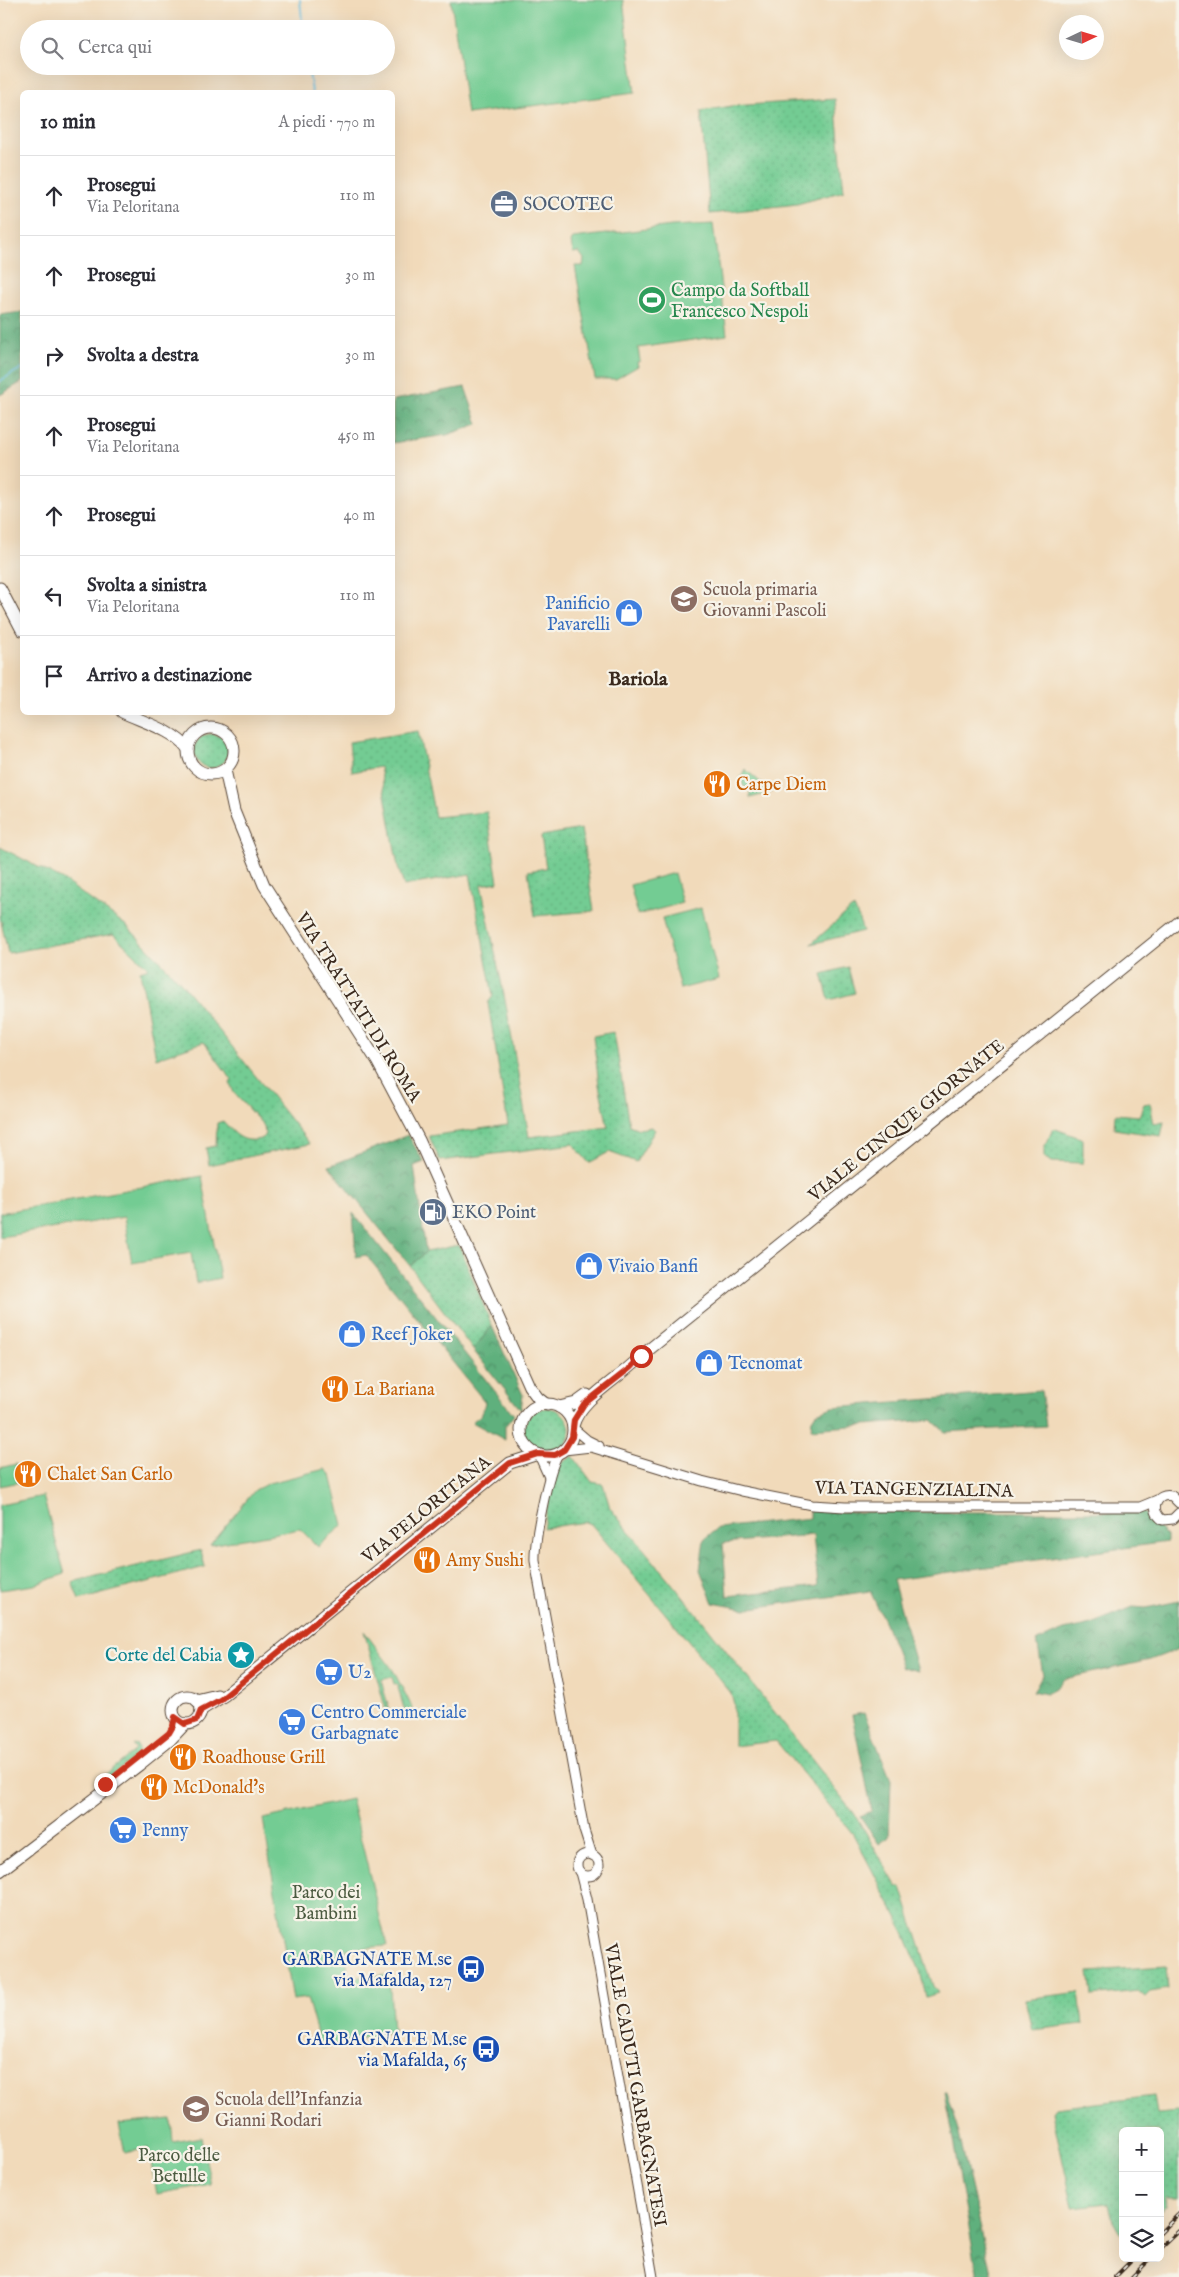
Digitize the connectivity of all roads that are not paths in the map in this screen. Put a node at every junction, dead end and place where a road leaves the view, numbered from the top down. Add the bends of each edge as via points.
1 (0, 588) edge
2 (20, 626) edge
3 (129, 715) edge
4 (162, 730) junction
5 (197, 733) junction
6 (188, 749) junction
7 (225, 770) junction
8 (211, 774) junction
9 (234, 811) junction
10 (1179, 922) edge
11 (641, 1356) junction
12 (529, 1386) junction
13 (547, 1405) junction
14 (559, 1407) junction
15 (531, 1411) junction
16 (573, 1427) junction
17 (522, 1434) junction
18 (561, 1452) junction
19 (538, 1454) junction
20 (632, 1459) junction
21 (510, 1463) junction
22 (549, 1478) junction
23 (1157, 1500) junction
24 (1179, 1503) edge
25 (1140, 1507) junction
26 (1156, 1514) junction
27 (1179, 1514) edge
28 (199, 1705) junction
29 (175, 1717) junction
30 (185, 1724) junction
31 (83, 1807) junction
32 (584, 1830) junction
33 (592, 1855) junction
34 (580, 1858) junction
35 (0, 1871) edge
36 (580, 1872) junction
37 (594, 1874) junction
38 (587, 1899) junction
39 (653, 2277) edge

1 - 2 main road
3 - 4 main road
4 - 5 main road via 188,735
4 - 6 main road
5 - 6 main road
5 - 7 main road via 216,728 228,734 234,757
6 - 8 main road via 194,766
7 - 8 main road
7 - 9 main road, VIA TRATTATI DI ROMA
8 - 9 main road, VIA TRATTATI DI ROMA
9 - 12 main road, VIA TRATTATI DI ROMA via 264,885 377,1061 419,1140
10 - 11 main road, VIALE CINQUE GIORNATE
11 - 14 main road via 576,1403
11 - 16 main road via 584,1404
12 - 13 main road, VIA TRATTATI DI ROMA
12 - 15 main road, VIA TRATTATI DI ROMA
13 - 14 main road
13 - 15 main road
14 - 16 main road via 568,1415
15 - 17 main road via 524,1419
16 - 18 main road via 572,1437
16 - 20 street, VIA TANGENZIALINA via 595,1444
17 - 19 main road via 526,1445
17 - 21 main road, VIA PELORITANA via 519,1448
18 - 19 main road via 550,1456
18 - 20 street, VIA TANGENZIALINA via 591,1447
18 - 22 street
19 - 21 main road, VIA PELORITANA
19 - 22 street
20 - 25 street, VIA TANGENZIALINA via 702,1481 812,1504 873,1508
21 - 28 main road, VIA PELORITANA via 220,1700
22 - 32 street via 535,1561
23 - 24 street, VIA TANGENZIALINA via 1168,1495
23 - 25 street, VIA TANGENZIALINA
23 - 26 street
25 - 26 street, VIA TANGENZIALINA
26 - 27 street, VIA TANGENZIALINA via 1168,1520
28 - 29 main road via 188,1696 177,1700 173,1708
28 - 30 main road via 197,1720
29 - 30 main road
29 - 31 main road via 169,1733 86,1800
30 - 31 main road via 170,1740
31 - 35 main road
32 - 33 street
32 - 34 street
33 - 34 street
33 - 37 street via 599,1864
34 - 36 street
36 - 37 street
36 - 38 street, VIALE CADUTI GARBAGNATESI
37 - 38 street, VIALE CADUTI GARBAGNATESI
38 - 39 street, VIALE CADUTI GARBAGNATESI

